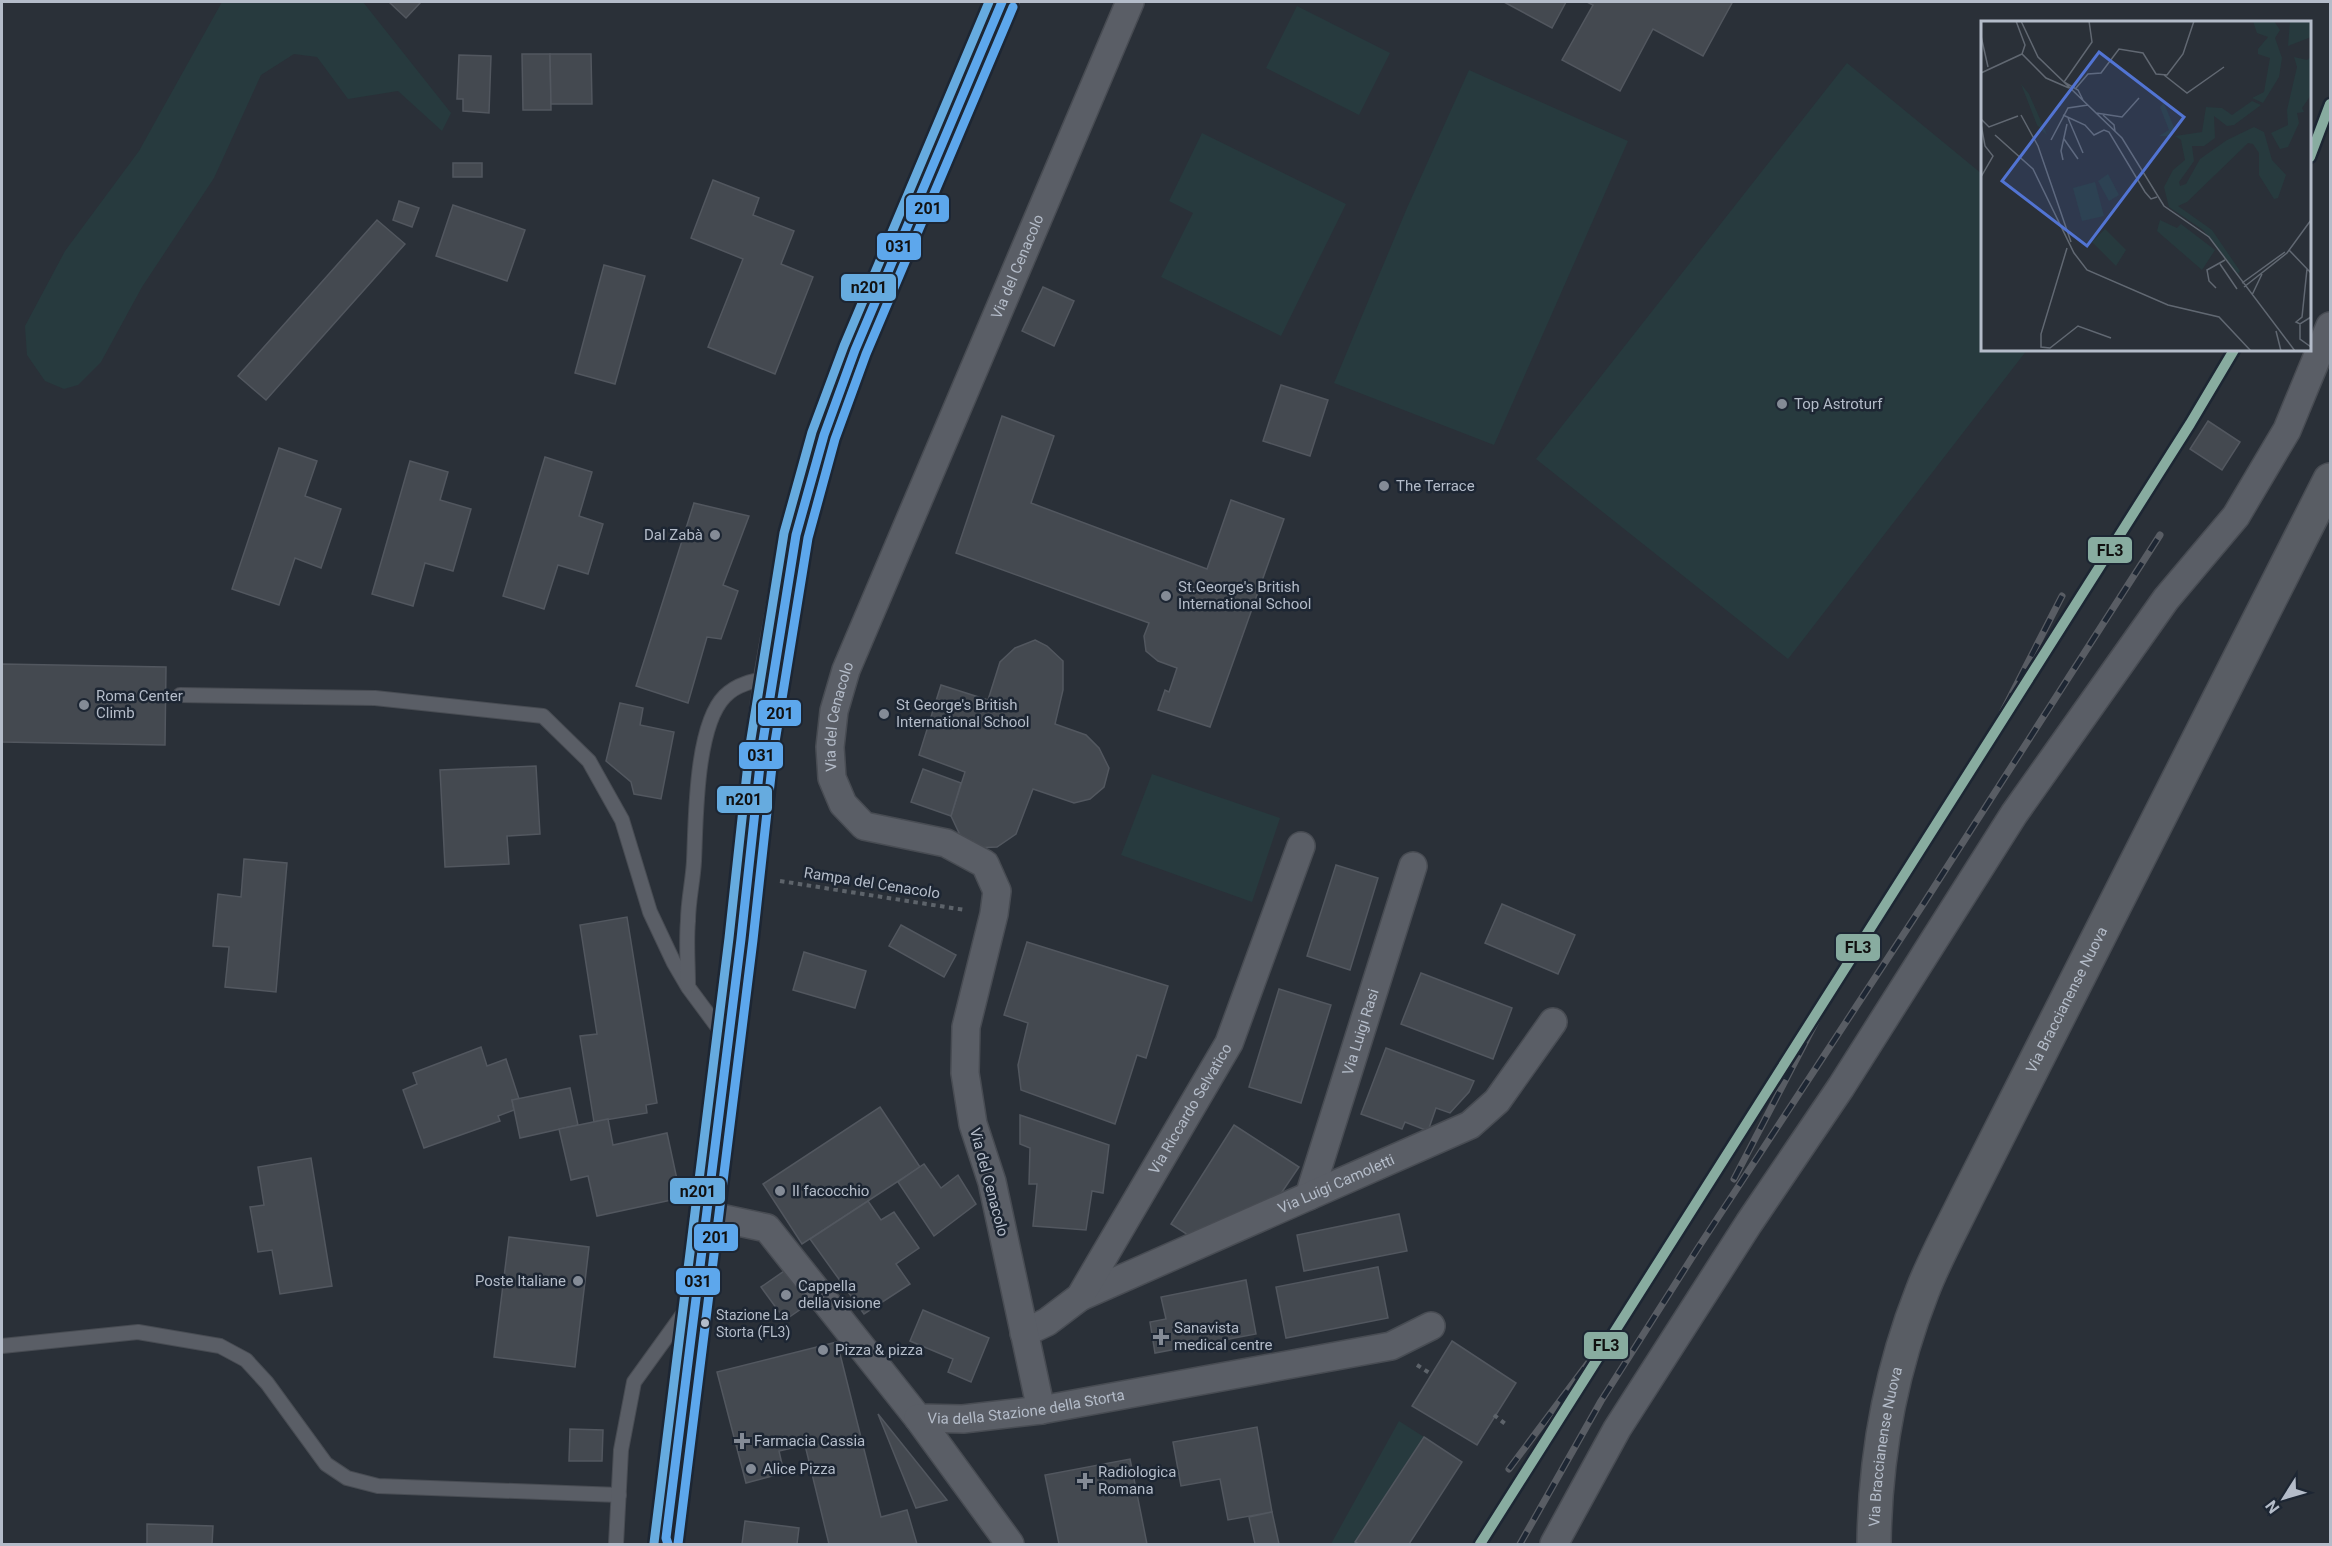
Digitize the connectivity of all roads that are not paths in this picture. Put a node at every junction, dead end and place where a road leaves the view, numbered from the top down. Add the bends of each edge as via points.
1 (1002, 2) edge
2 (1130, 2) edge
3 (2331, 326) edge
4 (2331, 480) edge
5 (771, 678) junction
6 (180, 695) dead end
7 (1300, 846) dead end
8 (1413, 866) dead end
9 (688, 987) junction
10 (1553, 1022) dead end
11 (728, 1041) junction
12 (1309, 1196) junction
13 (706, 1215) junction
14 (696, 1294) junction
15 (1080, 1297) junction
16 (1431, 1326) dead end
17 (1024, 1333) junction
18 (2, 1346) edge
19 (1041, 1410) junction
20 (918, 1418) junction
21 (619, 1495) junction
22 (667, 1542) edge
23 (616, 1545) edge
24 (1010, 1545) edge
25 (1554, 1545) edge
26 (1874, 1545) edge

1 - 5 main road via 855,350 824,435 796,536
2 - 17 street, Via del Cenacolo via 846,670 831,728 832,778 852,816 864,826 946,843 985,864 997,891 966,1027 965,1073 973,1124 992,1182
3 - 25 street via 2287,430 2236,516 2166,599 2014,814 1841,1088 1749,1222 1617,1429
4 - 26 main road, Via Braccianense Nuova via 1972,1186 1922,1292 1895,1371 1881,1440
5 - 9 lane via 742,684 724,697 714,712 707,736 695,801 694,862 687,920
5 - 11 main road
6 - 9 lane via 375,698 543,716 590,761 622,820 650,912
7 - 15 street, Via Riccardo Selvatico via 1229,1043
8 - 12 street, Via Luigi Rasi
9 - 11 lane
10 - 12 street, Via Luigi Camoletti via 1497,1101 1470,1125
11 - 13 main road
12 - 15 street, Via Luigi Camoletti
13 - 14 main road
13 - 20 street, Via della Stazione della Storta via 767,1228
14 - 21 lane via 634,1382 621,1450
14 - 22 main road
15 - 17 street, Via Riccardo Selvatico via 1047,1322
16 - 19 street, Via della Stazione della Storta via 1391,1346
17 - 19 street, Via del Cenacolo
18 - 21 lane via 138,1332 220,1346 246,1360 326,1464 347,1478 378,1486
19 - 20 street, Via della Stazione della Storta via 963,1419
20 - 24 street
21 - 23 lane

